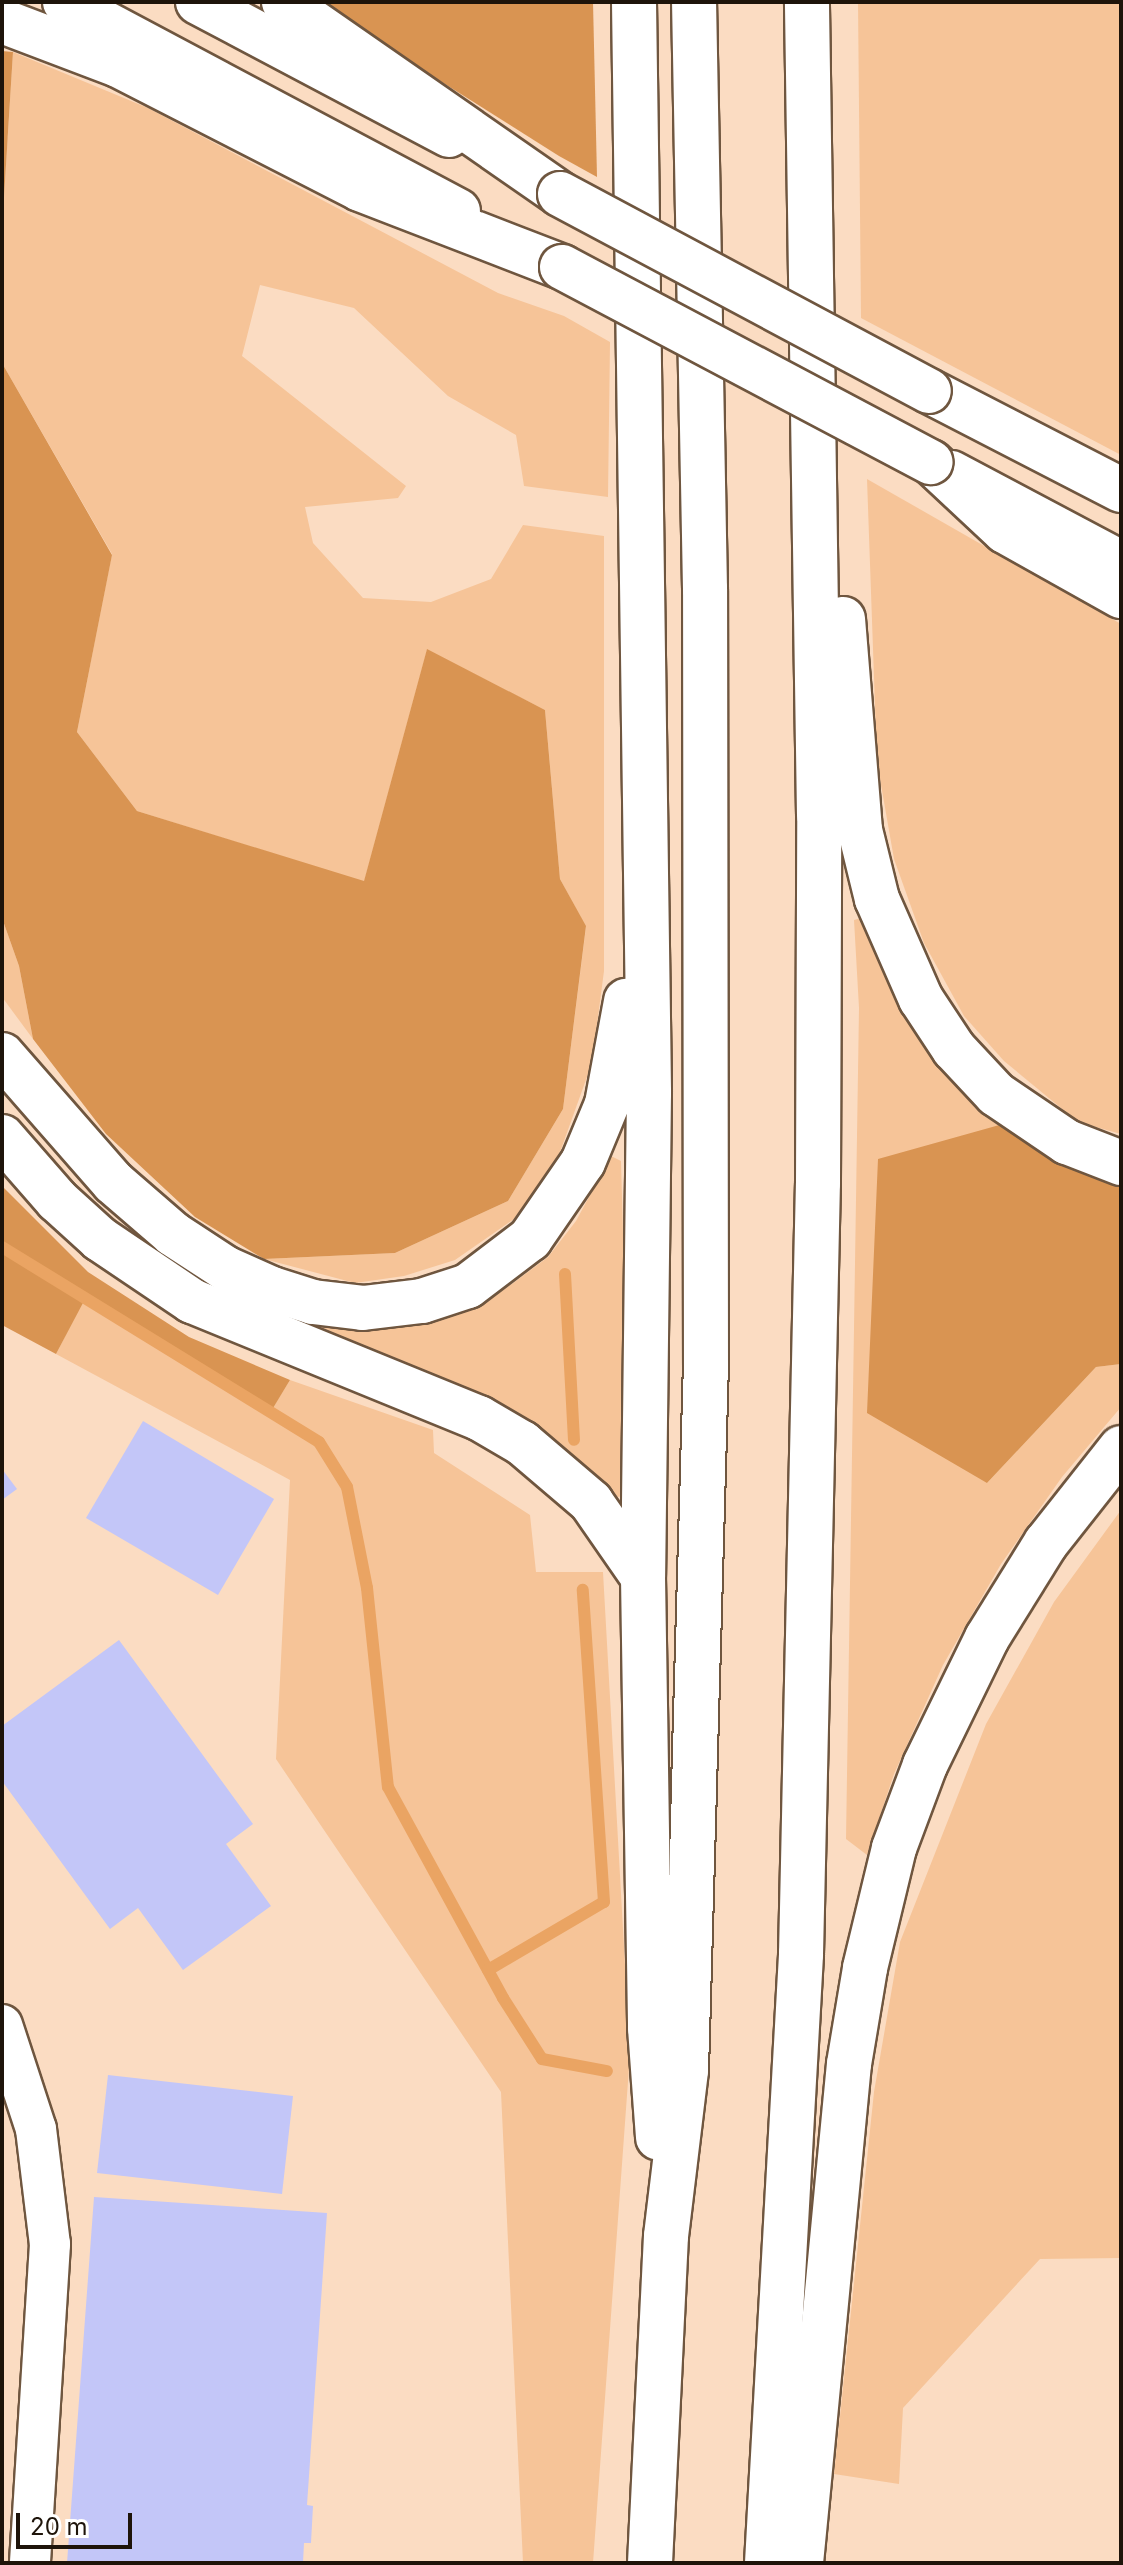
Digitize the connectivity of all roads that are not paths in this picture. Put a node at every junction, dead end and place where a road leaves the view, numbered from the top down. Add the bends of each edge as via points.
1 (65, 2) edge
2 (198, 2) edge
3 (284, 2) edge
4 (633, 2) edge
5 (694, 2) edge
6 (807, 2) edge
7 (2, 21) edge
8 (560, 194) junction
9 (562, 267) junction
10 (931, 462) junction
11 (1121, 490) edge
12 (815, 515) junction
13 (1121, 563) edge
14 (1121, 596) edge
15 (646, 695) junction
16 (2, 1055) edge
17 (2, 1137) edge
18 (1121, 1163) edge
19 (1121, 1448) edge
20 (643, 1577) junction
21 (2, 2025) edge
22 (666, 2236) junction
23 (30, 2563) edge
24 (650, 2563) edge
25 (767, 2563) edge
26 (801, 2563) edge

1 - 9 highway
2 - 8 highway
3 - 8 highway
4 - 15 highway
5 - 22 highway via 705,605 706,1365 686,2070
6 - 12 highway
7 - 9 highway via 118,65 360,189
8 - 11 highway, bridge
9 - 10 highway, bridge
10 - 13 highway
10 - 14 highway via 1005,531
12 - 18 highway via 844,621 860,830 877,899 905,966 934,1022 996,1094 1067,1142
12 - 25 highway via 818,1167 808,1723 792,2180
15 - 16 highway via 635,799 627,996 607,1104 558,1205 505,1262 468,1286 422,1301 363,1308 313,1302 225,1268 173,1234 113,1182
15 - 20 highway via 649,1093
17 - 20 highway via 100,1239 192,1301 479,1418 522,1443 591,1502
19 - 26 highway via 1055,1531 987,1638 925,1765 894,1848 849,2064
20 - 22 highway via 650,2028
21 - 23 street via 36,2129 50,2244
22 - 24 highway

